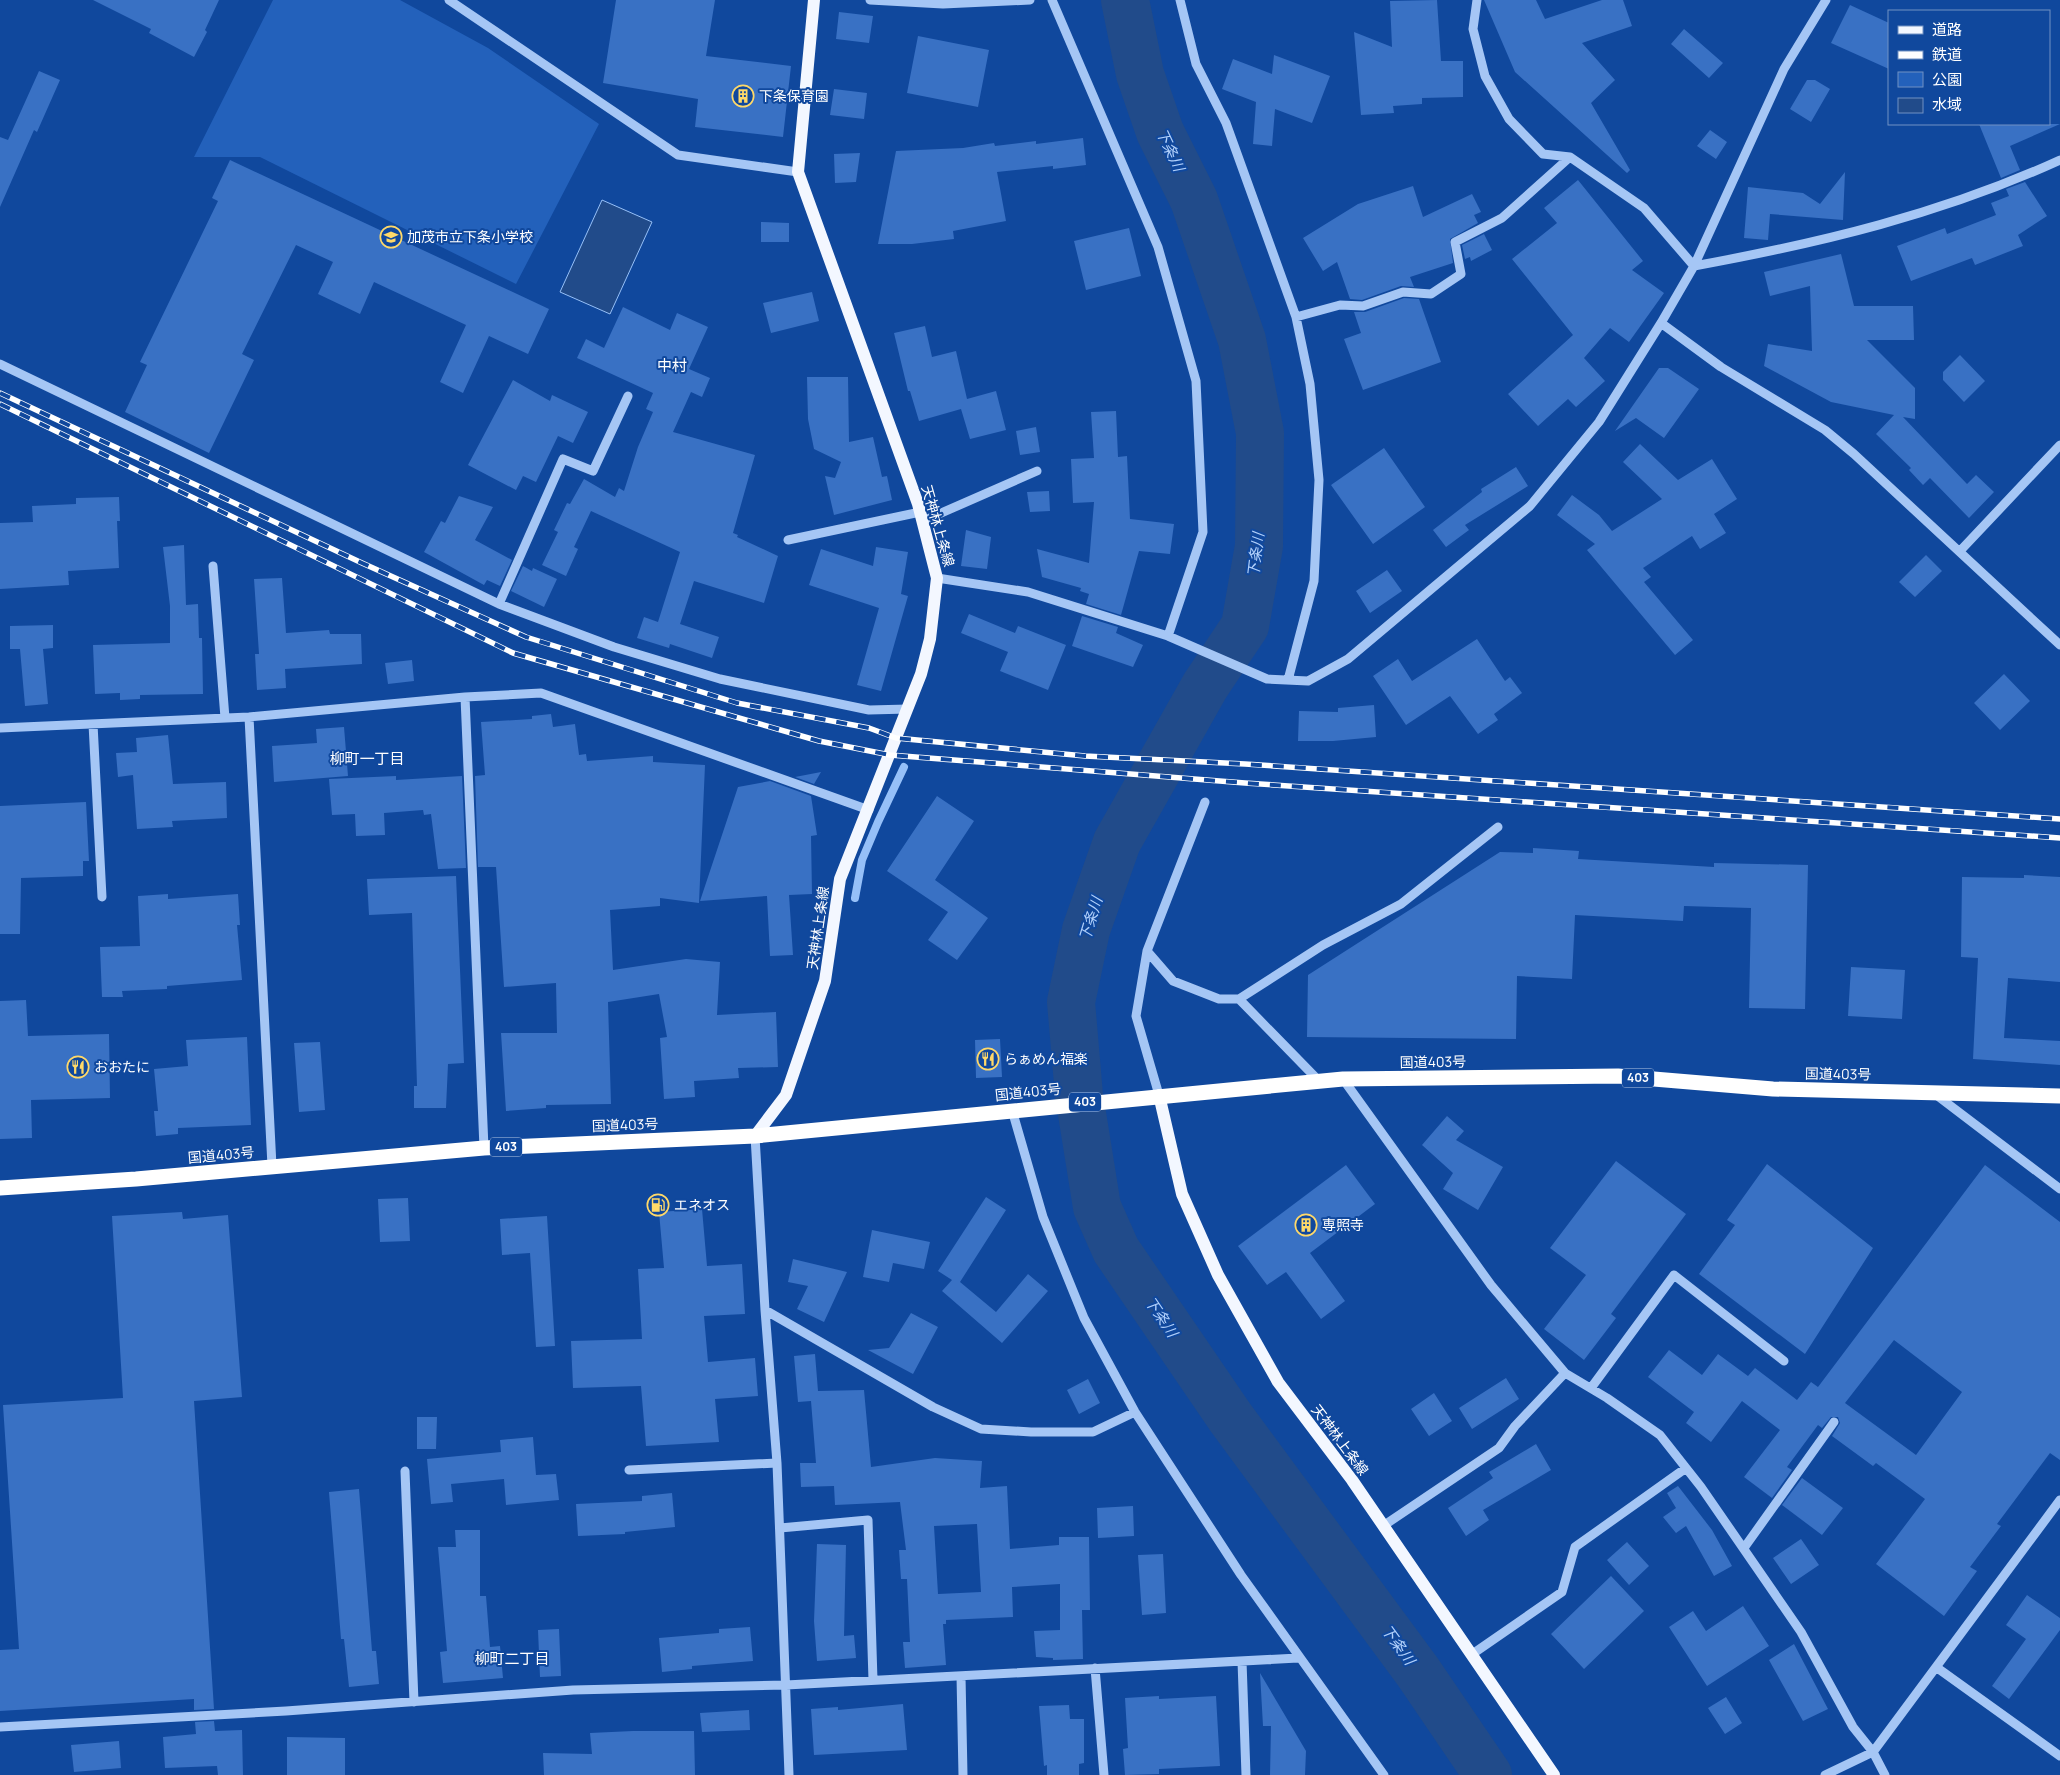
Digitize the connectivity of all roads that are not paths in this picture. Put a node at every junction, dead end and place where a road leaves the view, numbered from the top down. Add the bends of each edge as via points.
1 (449, 0) edge
2 (814, 0) edge
3 (870, 0) edge
4 (1030, 0) edge
5 (1052, 0) edge
6 (1180, 0) edge
7 (1477, 0) edge
8 (1826, 0) edge
9 (1570, 156) junction
10 (2060, 160) edge
11 (798, 172) junction
12 (1694, 266) junction
13 (1296, 317) junction
14 (1661, 323) junction
15 (0, 364) edge
16 (628, 396) dead end
17 (2060, 445) edge
18 (1037, 471) dead end
19 (922, 517) junction
20 (788, 540) dead end
21 (1960, 551) junction
22 (213, 566) dead end
23 (937, 578) junction
24 (499, 604) junction
25 (1168, 636) junction
26 (2060, 645) edge
27 (1288, 680) junction
28 (465, 697) junction
29 (908, 709) junction
30 (249, 717) junction
31 (225, 718) junction
32 (93, 724) junction
33 (0, 728) edge
34 (1205, 802) dead end
35 (869, 810) junction
36 (1498, 827) dead end
37 (102, 897) dead end
38 (1146, 951) junction
39 (1239, 999) junction
40 (1344, 1079) junction
41 (1319, 1081) junction
42 (1933, 1092) junction
43 (1159, 1095) junction
44 (2060, 1096) edge
45 (1012, 1110) junction
46 (756, 1136) junction
47 (484, 1148) junction
48 (272, 1166) junction
49 (0, 1188) edge
50 (2060, 1189) edge
51 (765, 1310) junction
52 (1784, 1361) dead end
53 (1565, 1373) junction
54 (1591, 1388) junction
55 (1135, 1412) junction
56 (1834, 1422) dead end
57 (777, 1463) junction
58 (1686, 1468) junction
59 (629, 1470) dead end
60 (405, 1471) dead end
61 (2060, 1500) edge
62 (1384, 1526) junction
63 (780, 1528) junction
64 (1744, 1548) junction
65 (1472, 1655) junction
66 (1298, 1658) junction
67 (1242, 1661) junction
68 (1936, 1667) junction
69 (1095, 1668) junction
70 (961, 1676) junction
71 (873, 1680) junction
72 (786, 1685) junction
73 (414, 1702) junction
74 (0, 1727) edge
75 (1873, 1752) junction
76 (2060, 1756) edge
77 (789, 1775) edge
78 (963, 1775) edge
79 (1104, 1775) edge
80 (1246, 1775) edge
81 (1384, 1775) edge
82 (1554, 1775) edge
83 (1825, 1775) edge
84 (1885, 1775) edge

1 - 11 street via 678,155
2 - 11 main road, 天神林上条線
3 - 4 street via 943,4
5 - 25 street via 1158,247 1196,381 1203,532
6 - 13 street via 1196,64 1226,123
7 - 9 street via 1473,29 1485,76 1509,119 1543,154
8 - 12 street via 1784,69
9 - 12 street via 1644,208
9 - 13 street via 1502,218 1455,242 1461,274 1431,294 1404,292 1363,306 1340,305
10 - 12 street via 2009,183 1864,231
11 - 19 main road, 天神林上条線
12 - 14 street
13 - 27 street via 1310,384 1319,480 1314,581
14 - 21 street via 1721,367 1824,430
14 - 27 street via 1599,422 1530,506 1348,658 1308,681
15 - 24 street
16 - 24 street via 592,472 563,459
17 - 21 street
18 - 19 street
19 - 20 street
19 - 23 main road, 天神林上条線
21 - 26 street
22 - 31 street
23 - 25 street via 1028,592
23 - 29 main road, 天神林上条線 via 930,638
24 - 29 street via 614,647 720,678 869,710
25 - 27 street via 1267,679
28 - 30 street
28 - 35 street via 541,693
28 - 47 street
29 - 35 main road, 天神林上条線
30 - 31 street
30 - 48 street
31 - 32 street
32 - 33 street
32 - 37 street
34 - 38 street
35 - 46 main road, 天神林上条線 via 840,879 825,981 786,1095
36 - 39 street via 1402,904 1323,945
38 - 39 street via 1173,981 1219,999
38 - 43 street via 1136,1016
39 - 41 street
40 - 41 highway, 国道403号 / 403
40 - 42 highway, 国道403号 / 403 via 1618,1076 1773,1090
40 - 53 street via 1491,1285
41 - 43 highway, 国道403号 / 403
42 - 44 highway, 国道403号 / 403
42 - 50 street
43 - 45 highway, 国道403号 / 403
43 - 62 main road, 天神林上条線 via 1182,1194 1218,1275 1278,1382
45 - 46 highway, 国道403号 / 403
45 - 55 street via 1043,1217 1084,1318
46 - 47 highway, 国道403号 / 403
46 - 51 street
47 - 48 highway, 国道403号 / 403
48 - 49 highway, 国道403号 / 403
51 - 55 street via 933,1407 981,1429 1093,1432
51 - 57 street
52 - 54 street via 1674,1274
53 - 54 street
53 - 62 street via 1514,1426 1499,1448
54 - 58 street via 1660,1435
55 - 66 street
56 - 64 street
57 - 59 street
57 - 63 street
58 - 64 street
58 - 65 street via 1575,1547 1562,1592
60 - 73 street
61 - 68 street
62 - 65 main road, 天神林上条線
63 - 71 street via 868,1520
63 - 72 street
64 - 75 street via 1801,1632 1854,1727
65 - 82 main road, 天神林上条線
66 - 67 street
66 - 81 street
67 - 69 street
67 - 80 street
68 - 75 street
68 - 76 street
69 - 70 street
69 - 79 street
70 - 71 street
70 - 78 street
71 - 72 street
72 - 73 street via 573,1690
72 - 77 street
73 - 74 street
75 - 83 street
75 - 84 street

